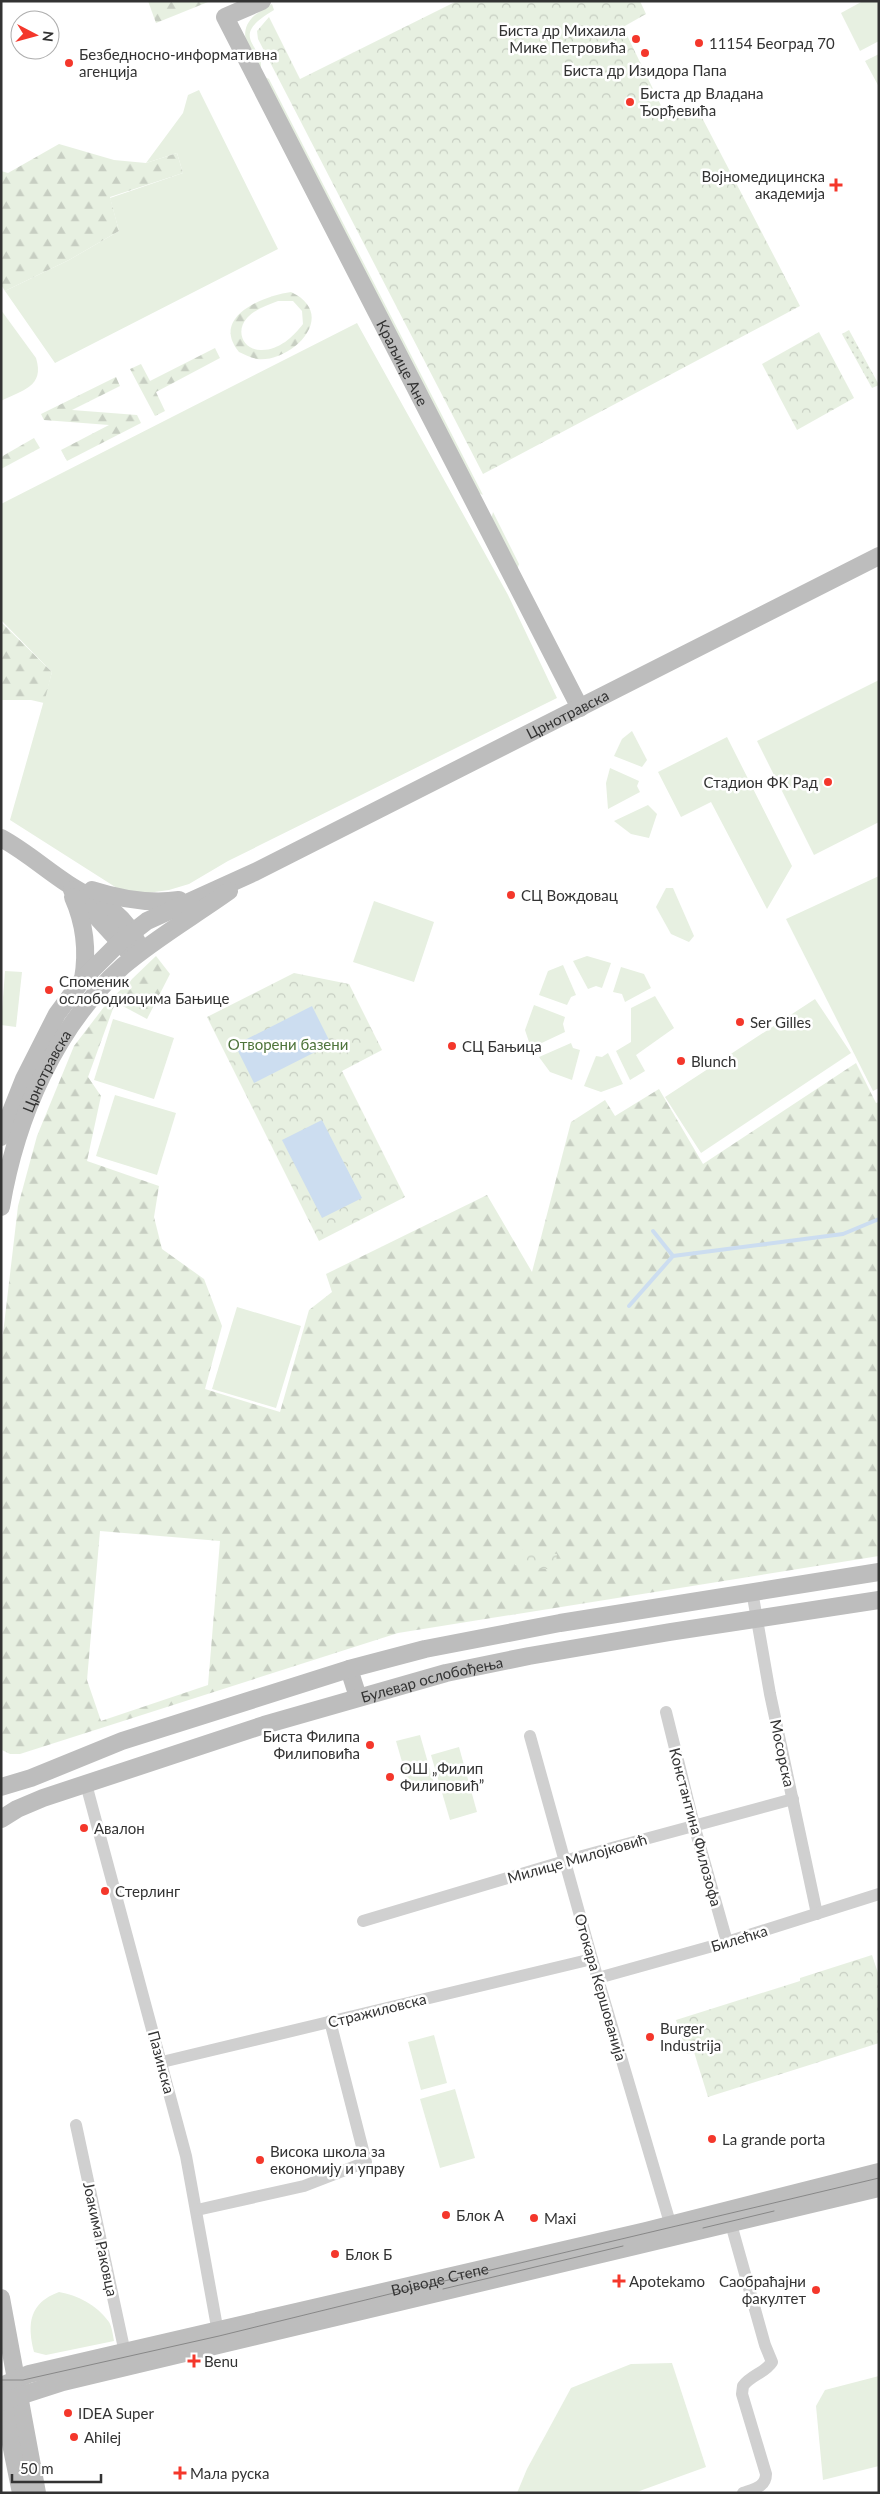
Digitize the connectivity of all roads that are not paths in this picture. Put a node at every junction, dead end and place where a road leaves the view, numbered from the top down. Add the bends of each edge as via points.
1 (262, 1) edge
2 (879, 556) edge
3 (580, 708) junction
4 (1, 838) edge
5 (255, 872) junction
6 (67, 884) junction
7 (192, 899) junction
8 (126, 936) junction
9 (138, 954) junction
10 (83, 979) junction
11 (1, 1137) edge
12 (1, 1207) edge
13 (879, 1572) edge
14 (752, 1591) junction
15 (879, 1600) edge
16 (757, 1619) junction
17 (349, 1669) junction
18 (358, 1697) junction
19 (226, 1708) junction
20 (666, 1712) dead end
21 (235, 1735) junction
22 (530, 1736) dead end
23 (1, 1773) edge
24 (31, 1778) junction
25 (86, 1784) junction
26 (1, 1787) edge
27 (792, 1799) junction
28 (1, 1819) edge
29 (694, 1825) junction
30 (564, 1861) junction
31 (879, 1894) edge
32 (817, 1914) junction
33 (363, 1921) dead end
34 (728, 1942) junction
35 (592, 1959) junction
36 (598, 1978) junction
37 (330, 2021) junction
38 (162, 2062) junction
39 (76, 2125) dead end
40 (879, 2172) edge
41 (879, 2188) edge
42 (197, 2210) junction
43 (731, 2224) junction
44 (673, 2231) junction
45 (1, 2298) edge
46 (219, 2338) junction
47 (125, 2353) junction
48 (7, 2393) edge
49 (21, 2493) edge
50 (38, 2493) edge
51 (743, 2493) edge

1 - 3 main road, Краљице Ане via 225,17
2 - 3 main road, Црнотравска
3 - 5 main road, Црнотравска
4 - 6 main road via 29,854
5 - 7 main road, Црнотравска
5 - 9 main road, Црнотравска
6 - 7 main road via 139,900
6 - 8 main road via 113,910
6 - 10 main road via 80,914 86,946
7 - 8 main road, Црнотравска via 147,920
8 - 9 main road
8 - 10 main road, Црнотравска
9 - 12 main road, Црнотравска via 85,1004 71,1022 21,1129
10 - 11 main road, Црнотравска via 57,1014 40,1045
13 - 14 main road, Булевар ослобођења
14 - 16 street, Мосорска
14 - 17 main road, Булевар ослобођења via 482,1636
15 - 16 main road, Булевар ослобођења
16 - 18 main road, Булевар ослобођења via 486,1664
16 - 27 street, Мосорска
17 - 18 main road
17 - 19 main road, Булевар ослобођења
18 - 21 main road, Булевар ослобођења
19 - 21 main road
19 - 24 main road, Булевар ослобођења via 122,1741
20 - 29 street, Константина Филозофа
21 - 25 main road, Булевар ослобођења
22 - 30 street, Отокара Кершованија
23 - 24 main road
24 - 26 main road, Булевар ослобођења
25 - 28 main road, Булевар ослобођења via 30,1803
25 - 38 street, Пазинска
27 - 29 street, Милице Милојковић
27 - 32 street, Мосорска
29 - 30 street, Милице Милојковић
29 - 34 street, Константина Филозофа
30 - 33 street, Милице Милојковић
30 - 35 street, Отокара Кершованија
31 - 32 street, Билећка
32 - 34 street, Билећка
34 - 36 street, Билећка
35 - 36 street, Отокара Кершованија
35 - 37 street, Стражиловска
36 - 44 street, Отокара Кершованија
37 - 38 street, Стражиловска
37 - 42 street via 366,2162 304,2186
38 - 42 street, Пазинска
39 - 47 street, Јоакима Раковца
40 - 44 main road, Војводе Степе
41 - 43 main road, Војводе Степе
42 - 46 street, Пазинска
43 - 44 main road, Војводе Степе
43 - 51 street via 772,2362 746,2382 742,2390 766,2474 764,2483
44 - 46 main road, Војводе Степе
45 - 48 main road
46 - 47 main road, Војводе Степе
46 - 48 main road, Војводе Степе via 63,2382
47 - 48 main road, Војводе Степе
48 - 49 main road
48 - 50 main road

